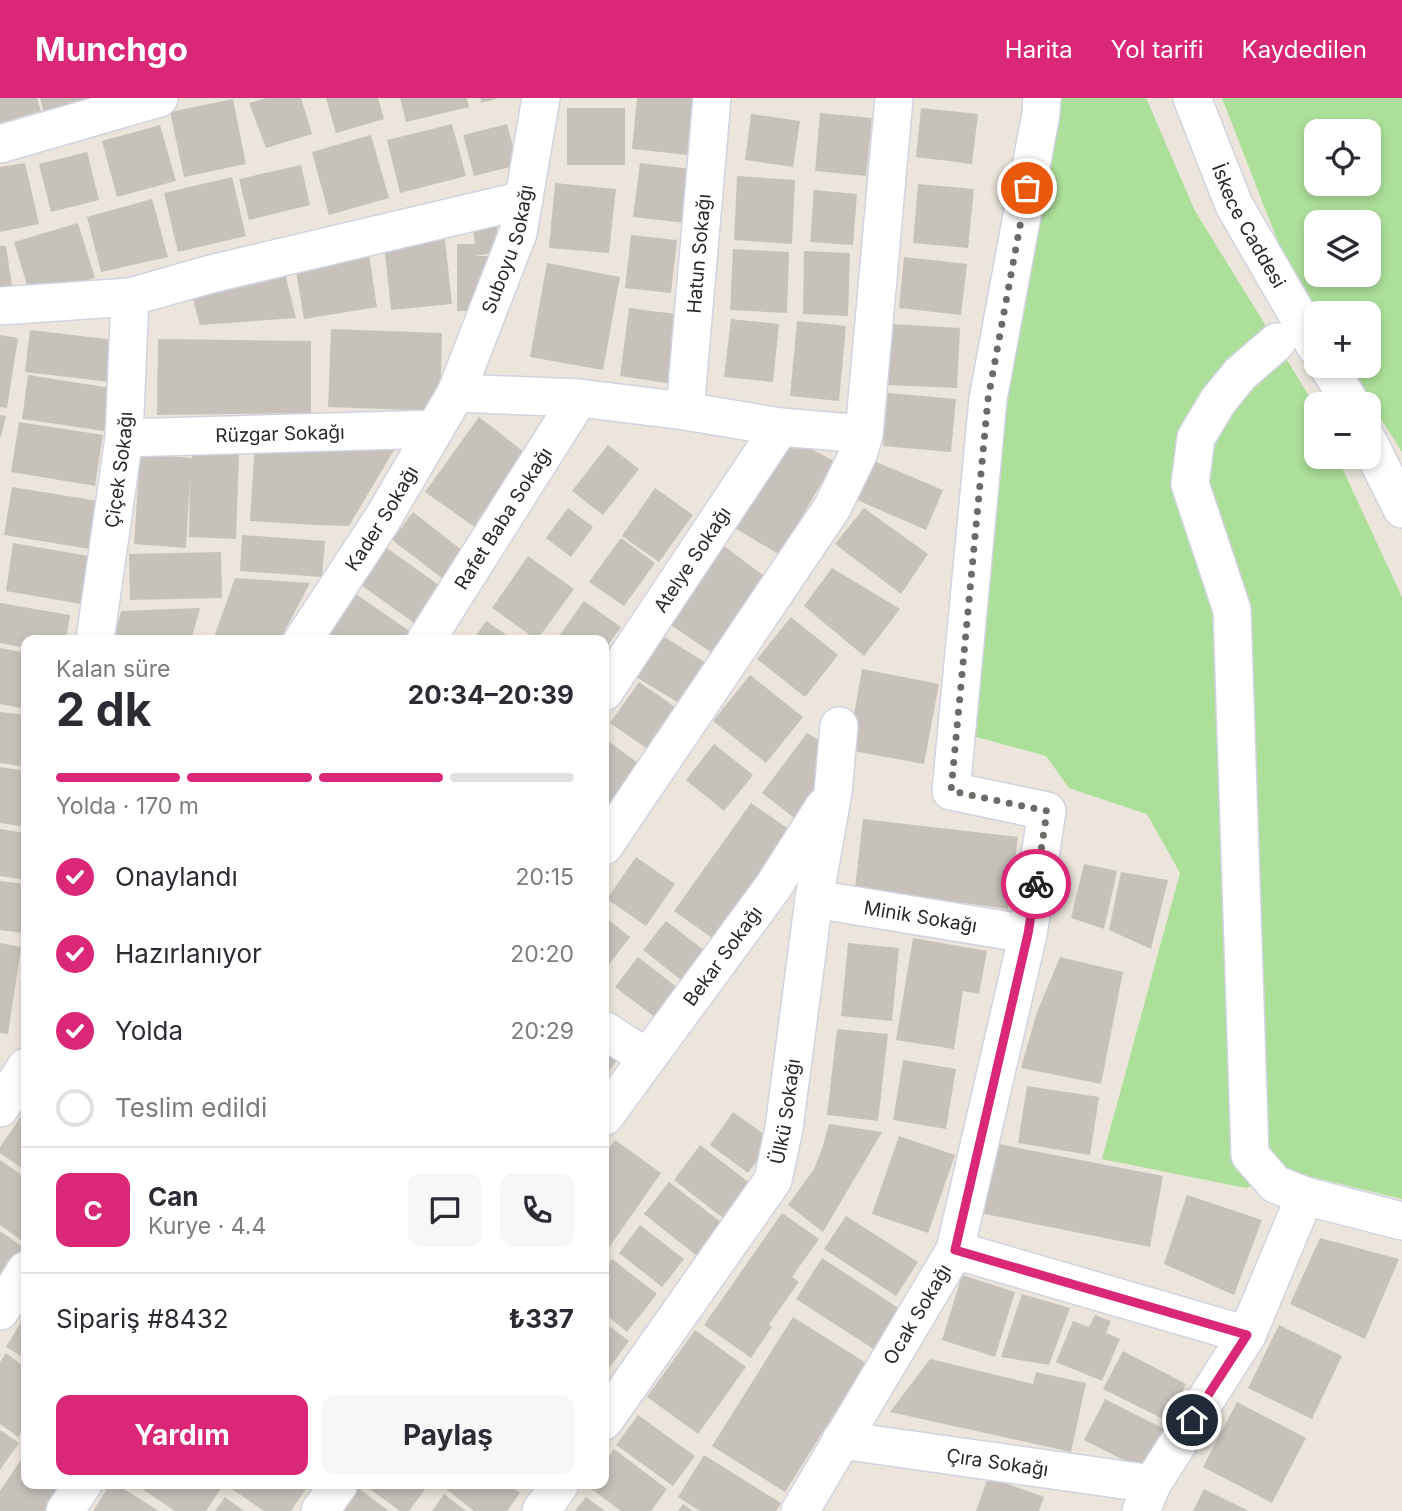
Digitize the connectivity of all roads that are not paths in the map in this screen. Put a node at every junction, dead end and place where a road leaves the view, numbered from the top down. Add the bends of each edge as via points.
1 (159, 98) edge
2 (541, 98) edge
3 (712, 98) edge
4 (894, 98) edge
5 (1042, 98) edge
6 (1192, 98) edge
7 (0, 144) edge
8 (524, 200) junction
9 (130, 298) junction
10 (0, 306) edge
11 (1304, 326) edge
12 (1277, 342) dead end
13 (456, 393) junction
14 (579, 398) junction
15 (685, 411) junction
16 (780, 427) junction
17 (435, 429) junction
18 (864, 434) junction
19 (124, 438) junction
20 (1381, 467) edge
21 (1402, 509) edge
22 (96, 635) edge
23 (306, 635) edge
24 (429, 635) edge
25 (609, 684) edge
26 (839, 726) dead end
27 (833, 792) junction
28 (609, 839) edge
29 (814, 899) junction
30 (1028, 934) junction
31 (609, 1033) edge
32 (646, 1057) junction
33 (609, 1110) edge
34 (1305, 1196) junction
35 (1402, 1221) edge
36 (955, 1250) junction
37 (21, 1278) edge
38 (0, 1311) edge
39 (1247, 1335) junction
40 (609, 1415) edge
41 (841, 1440) junction
42 (80, 1489) edge
43 (335, 1489) edge
44 (556, 1489) edge
45 (1146, 1497) edge
46 (65, 1511) edge
47 (320, 1511) edge
48 (541, 1511) edge
49 (800, 1511) edge

1 - 7 street
2 - 8 street, Suboyu Sokağı
3 - 15 street, Hatun Sokağı
4 - 18 street
5 - 30 street, Ocak Sokağı via 988,399 951,791 1047,811
6 - 11 street, İskece Caddesi via 1234,205
8 - 9 street via 211,274
8 - 13 street, Suboyu Sokağı via 518,233
9 - 10 street
9 - 19 street, Çiçek Sokağı
12 - 34 street via 1240,373 1212,411 1196,438 1190,484 1232,610 1250,1155 1275,1184
13 - 14 street
13 - 17 street, Kader Sokağı
14 - 15 street
14 - 24 street, Rafet Baba Sokağı
15 - 16 street
16 - 18 street
16 - 25 street, Atelye Sokağı
17 - 19 street, Rüzgar Sokağı
17 - 23 street, Kader Sokağı
18 - 28 street via 832,508
19 - 22 street, Çiçek Sokağı
20 - 21 street
26 - 27 street, Ülkü Sokağı
27 - 29 street, Ülkü Sokağı
27 - 32 street, Bekar Sokağı via 774,887
29 - 30 street, Minik Sokağı
29 - 40 street, Ülkü Sokağı via 773,1180
30 - 36 street, Ocak Sokağı
31 - 32 street
32 - 33 street, Bekar Sokağı
34 - 35 street
34 - 39 street
36 - 39 street
36 - 41 street, Ocak Sokağı
37 - 38 street
39 - 45 street
41 - 45 street, Çıra Sokağı
41 - 49 street, Ocak Sokağı
42 - 46 street
43 - 47 street
44 - 48 street

